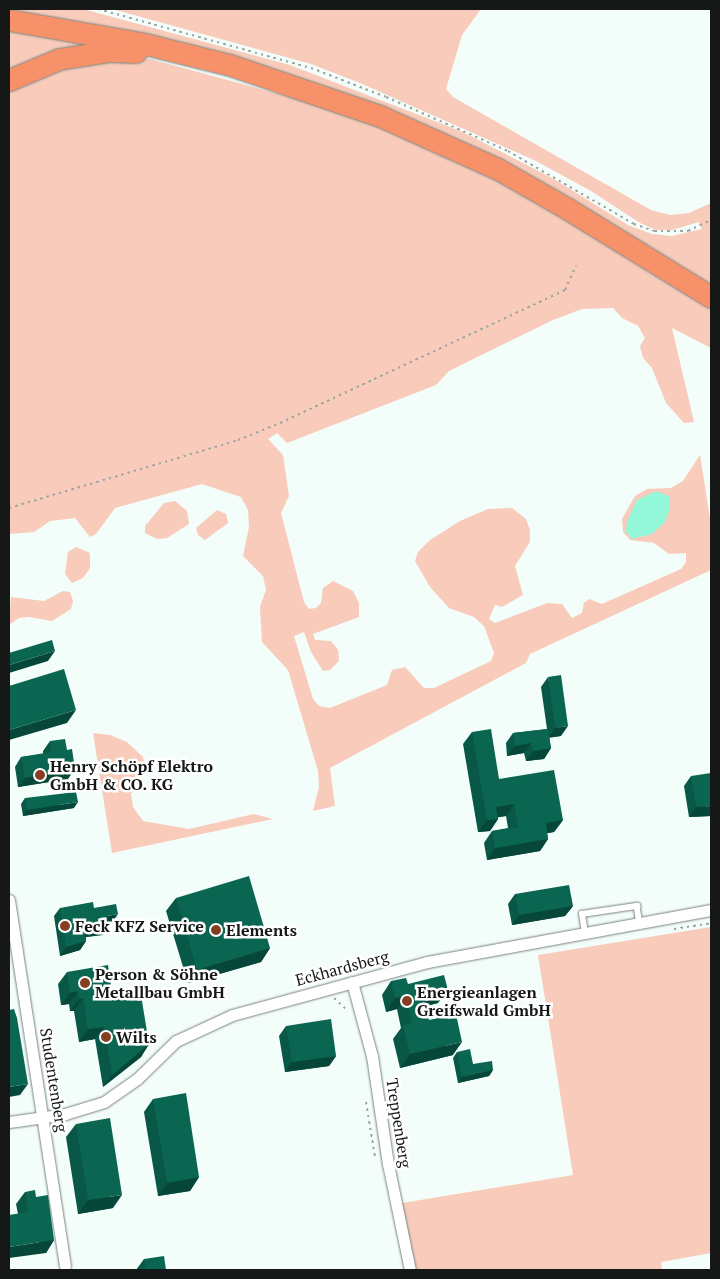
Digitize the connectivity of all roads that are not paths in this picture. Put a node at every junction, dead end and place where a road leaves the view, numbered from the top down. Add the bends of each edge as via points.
1 (9, 20) edge
2 (206, 59) junction
3 (9, 80) edge
4 (711, 297) edge
5 (9, 900) edge
6 (711, 910) edge
7 (640, 924) junction
8 (585, 933) junction
9 (352, 982) junction
10 (43, 1117) junction
11 (9, 1122) edge
12 (65, 1266) dead end
13 (410, 1270) edge

1 - 2 highway via 79,30
2 - 3 highway via 140,52 88,53 41,65
2 - 4 highway via 324,95 498,170
5 - 10 street, Studentenberg
6 - 7 street, Eckhardsberg
7 - 8 street, Eckhardsberg
7 - 8 lane via 637,906 582,914
8 - 9 street, Eckhardsberg via 427,962
9 - 10 street, Eckhardsberg via 211,1022 176,1041 132,1084 104,1102
9 - 13 street, Treppenberg via 372,1056 388,1164
10 - 11 street, Eckhardsberg
10 - 12 street, Studentenberg

